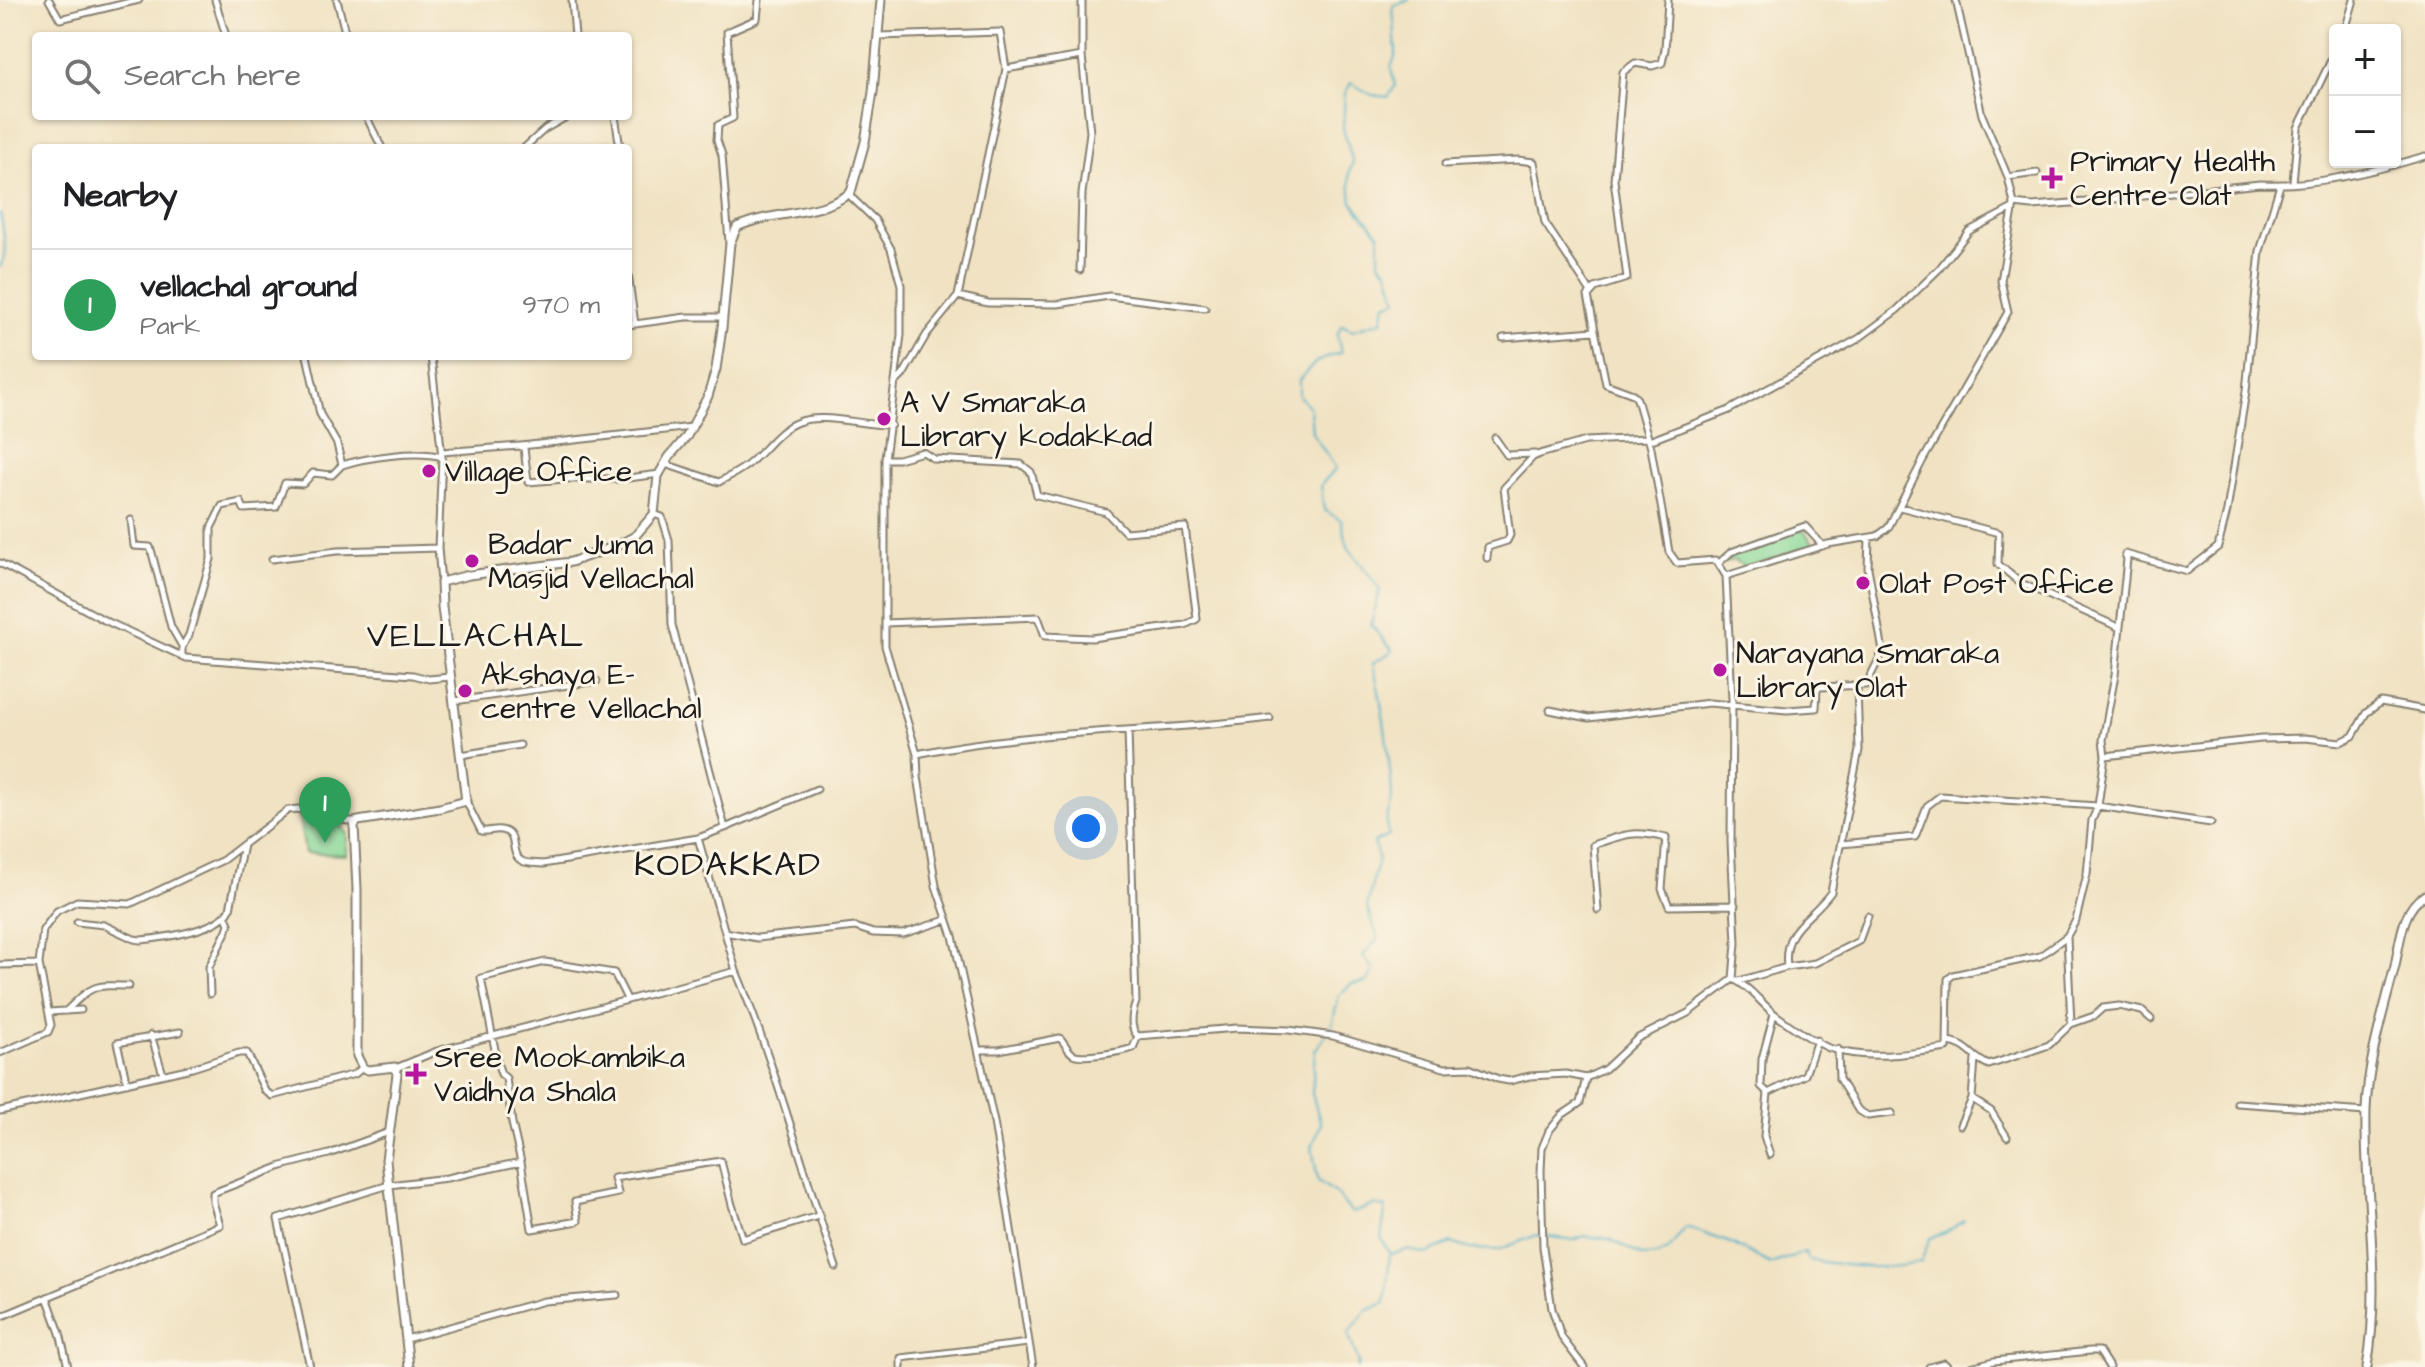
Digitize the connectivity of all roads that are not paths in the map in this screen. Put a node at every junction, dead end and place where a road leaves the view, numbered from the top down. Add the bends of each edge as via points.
1 (49, 0) edge
2 (139, 0) edge
3 (215, 0) edge
4 (337, 0) edge
5 (572, 0) edge
6 (759, 0) edge
7 (881, 0) edge
8 (1082, 0) edge
9 (1668, 0) edge
10 (1956, 0) edge
11 (2354, 0) edge
12 (2347, 24) edge
13 (225, 32) edge
14 (345, 32) edge
15 (575, 32) edge
16 (879, 36) junction
17 (1082, 56) junction
18 (2329, 64) edge
19 (1006, 69) junction
20 (368, 120) edge
21 (558, 120) edge
22 (616, 120) edge
23 (535, 138) junction
24 (380, 144) edge
25 (528, 144) edge
26 (536, 144) edge
27 (619, 144) edge
28 (2425, 156) edge
29 (1445, 164) dead end
30 (2037, 173) dead end
31 (2008, 177) junction
32 (2293, 182) junction
33 (2280, 185) junction
34 (849, 195) junction
35 (2014, 206) junction
36 (730, 243) junction
37 (1080, 270) dead end
38 (1590, 291) junction
39 (958, 296) junction
40 (1205, 308) dead end
41 (723, 317) junction
42 (632, 324) edge
43 (1595, 331) junction
44 (1503, 338) dead end
45 (308, 360) edge
46 (431, 360) edge
47 (895, 383) junction
48 (891, 425) junction
49 (692, 427) junction
50 (1495, 438) dead end
51 (1648, 439) junction
52 (520, 446) junction
53 (442, 454) junction
54 (1540, 454) junction
55 (885, 459) junction
56 (665, 464) junction
57 (342, 465) junction
58 (660, 474) junction
59 (1900, 507) junction
60 (654, 514) junction
61 (131, 520) dead end
62 (1869, 538) junction
63 (1823, 546) junction
64 (438, 548) junction
65 (1487, 558) dead end
66 (272, 559) dead end
67 (0, 563) edge
68 (1719, 563) junction
69 (1726, 576) junction
70 (441, 582) junction
71 (885, 623) junction
72 (2118, 627) junction
73 (182, 647) junction
74 (182, 657) junction
75 (451, 677) junction
76 (597, 681) dead end
77 (1857, 686) junction
78 (454, 701) junction
79 (1732, 706) junction
80 (1550, 710) dead end
81 (2425, 710) edge
82 (1270, 718) dead end
83 (1128, 730) junction
84 (520, 745) dead end
85 (917, 754) junction
86 (461, 755) junction
87 (2105, 756) junction
88 (817, 789) dead end
89 (466, 801) junction
90 (2098, 806) junction
91 (358, 821) junction
92 (2211, 823) dead end
93 (725, 828) junction
94 (698, 838) junction
95 (243, 844) junction
96 (1841, 844) junction
97 (2425, 895) edge
98 (1735, 905) junction
99 (1598, 910) dead end
100 (1868, 916) dead end
101 (226, 917) junction
102 (946, 920) junction
103 (77, 922) dead end
104 (725, 932) junction
105 (2067, 936) junction
106 (39, 964) junction
107 (0, 965) edge
108 (1787, 967) junction
109 (736, 971) junction
110 (1736, 980) junction
111 (129, 986) dead end
112 (210, 994) dead end
113 (627, 999) junction
114 (81, 1010) dead end
115 (66, 1011) junction
116 (49, 1012) junction
117 (1774, 1014) junction
118 (2151, 1019) dead end
119 (2071, 1024) junction
120 (180, 1032) dead end
121 (151, 1035) junction
122 (1138, 1036) junction
123 (491, 1037) junction
124 (1817, 1040) junction
125 (1947, 1042) junction
126 (1838, 1049) junction
127 (978, 1050) junction
128 (0, 1053) edge
129 (1976, 1058) junction
130 (362, 1068) junction
131 (396, 1068) junction
132 (163, 1074) junction
133 (1586, 1078) junction
134 (127, 1083) junction
135 (1768, 1093) junction
136 (1972, 1099) junction
137 (2237, 1103) dead end
138 (0, 1110) edge
139 (2366, 1112) junction
140 (1892, 1113) dead end
141 (1960, 1125) dead end
142 (389, 1132) junction
143 (2007, 1137) dead end
144 (1770, 1155) dead end
145 (521, 1162) junction
146 (389, 1185) junction
147 (818, 1216) junction
148 (836, 1267) dead end
149 (617, 1295) dead end
150 (47, 1297) junction
151 (0, 1317) edge
152 (406, 1339) junction
153 (1029, 1343) junction
154 (68, 1367) edge
155 (310, 1367) edge
156 (409, 1367) edge
157 (901, 1367) edge
158 (1033, 1367) edge
159 (1584, 1367) edge
160 (1929, 1367) edge
161 (1948, 1367) edge
162 (1970, 1367) edge
163 (2109, 1367) edge
164 (2367, 1367) edge

1 - 2 street via 60,19
3 - 13 street
4 - 14 street
5 - 15 street
6 - 36 street via 757,19 727,32 733,118 718,125 717,140
7 - 16 main road
8 - 17 street
9 - 38 street via 1662,63 1635,63 1623,72 1614,180 1627,278
10 - 31 street via 1982,115
11 - 12 street
16 - 19 street via 1000,32
16 - 34 main road via 865,142
17 - 19 street
17 - 37 street via 1090,132
18 - 32 street via 2298,128
19 - 39 street
20 - 24 street
21 - 23 street
22 - 27 street
23 - 25 street
23 - 26 street
28 - 32 street via 2335,178
29 - 38 street via 1534,162 1545,223
30 - 31 street
31 - 35 street
32 - 33 street
33 - 35 street
33 - 72 street via 2260,251 2235,472 2218,547 2187,571 2125,554
34 - 36 main road via 826,206 754,219 737,227
34 - 47 street via 875,220 891,249 901,285
35 - 51 street via 1969,231 1897,310 1858,339 1727,411
35 - 59 street via 2001,281 2008,312
36 - 41 main road
38 - 43 street
39 - 40 street via 988,303 1058,304 1109,296
39 - 47 street
41 - 42 street
41 - 49 main road via 716,369
43 - 44 street
43 - 51 street via 1606,384 1635,396
45 - 57 street via 320,414
46 - 53 street
47 - 48 street
48 - 55 street
48 - 56 street via 799,421 719,482
49 - 52 street
49 - 56 main road
50 - 54 street via 1507,455
51 - 54 street via 1586,441
51 - 68 street via 1673,560
52 - 53 street
52 - 58 street via 528,482
53 - 57 street
53 - 64 street
54 - 65 street via 1504,488 1510,535 1488,547
55 - 71 street
55 - 71 street via 923,452 934,459 1021,464 1031,472 1037,495 1106,512 1125,532 1185,527 1197,619 1185,625 1073,639 1045,636 1038,617
56 - 58 main road
57 - 73 street via 332,475 313,473 303,484 285,483 276,507 244,509 241,502 222,506 211,528 211,559
58 - 60 main road
59 - 62 street via 1888,528
59 - 72 street via 1999,533 1998,564 2019,582
60 - 70 main road via 635,536 571,562
60 - 93 street via 662,517 669,540 672,625
61 - 73 street via 134,546 150,547 171,627
62 - 63 street
62 - 77 street via 1868,568 1883,651 1866,685
63 - 68 street via 1805,526 1731,552
63 - 69 street
64 - 66 street
64 - 70 street
67 - 74 street
68 - 69 street
69 - 79 street
70 - 75 main road
71 - 85 street via 885,646
72 - 87 street
73 - 74 street
74 - 75 street
75 - 78 main road
76 - 78 street
77 - 79 street via 1820,687 1816,708 1811,709
77 - 96 street via 1859,750
78 - 86 main road
79 - 80 street via 1709,703 1589,718
79 - 98 street
81 - 87 street via 2381,702 2366,713 2353,736 2341,742 2261,739
82 - 83 street
83 - 85 street
83 - 122 street via 1136,1002 1132,1022
84 - 86 street
85 - 102 street via 930,856
86 - 89 main road
87 - 90 street
88 - 93 street
89 - 91 main road
89 - 94 street via 481,831 509,833 523,862 543,864
90 - 92 street
90 - 96 street via 1940,796 1927,806 1915,837
90 - 105 street via 2087,874
91 - 95 street via 288,810
91 - 130 main road via 353,849 357,1056
93 - 94 street
94 - 104 street
95 - 101 street
95 - 106 street via 223,860 130,904 77,901 57,911 43,930
96 - 108 street via 1831,892 1796,926 1785,951
97 - 139 main road via 2413,905 2400,935 2371,1057
98 - 99 street via 1669,906 1662,889 1666,838 1642,832 1593,845
98 - 110 street
100 - 108 street via 1859,941 1815,963
101 - 103 street via 141,940 104,925
101 - 112 street via 227,930 209,967
102 - 104 street via 903,934 855,927 757,938
102 - 127 street
104 - 109 street
105 - 119 street
105 - 125 street via 2040,956 1948,979
106 - 107 street
106 - 116 street
108 - 110 street
109 - 113 street
109 - 147 street via 761,1031
110 - 117 street
110 - 133 street via 1638,1038 1605,1069
111 - 115 street via 98,985
113 - 123 street
113 - 123 street via 614,973 545,962 481,978
114 - 115 street
115 - 116 street
116 - 128 street via 48,1032
117 - 124 street
117 - 135 street via 1762,1059 1761,1086
118 - 119 street via 2142,1011 2119,1006
119 - 129 street via 2049,1045 1989,1065
120 - 121 street
121 - 132 street
121 - 134 street via 117,1043
122 - 127 street via 1133,1048 1094,1055 1076,1056 1060,1038
122 - 133 street via 1257,1028 1325,1035 1444,1068 1470,1067 1509,1081 1566,1074
123 - 131 street
123 - 145 street via 506,1078
124 - 126 street
124 - 135 street via 1805,1075
125 - 126 street via 1947,1048 1871,1056
125 - 129 street via 1961,1043
126 - 140 street via 1839,1079 1858,1110 1868,1116
127 - 153 street
129 - 136 street
130 - 131 main road
130 - 132 street via 272,1096 247,1053
131 - 142 main road
132 - 134 street
133 - 159 street via 1580,1103 1562,1115 1542,1148 1543,1240 1556,1325
134 - 138 street
135 - 144 street via 1764,1136
136 - 141 street
136 - 143 street via 1991,1111
137 - 139 street
139 - 164 main road via 2375,1304
142 - 146 main road
142 - 150 street via 213,1193 220,1225
145 - 146 street
145 - 147 street via 532,1229 578,1221 575,1202 618,1193 614,1178 721,1161 743,1239
146 - 152 main road
146 - 155 street via 278,1219
147 - 148 street
149 - 152 street via 544,1301
150 - 151 street
150 - 154 street
152 - 156 main road
153 - 157 street via 901,1358
153 - 158 street
160 - 161 street
162 - 163 street via 2090,1351 2099,1351

